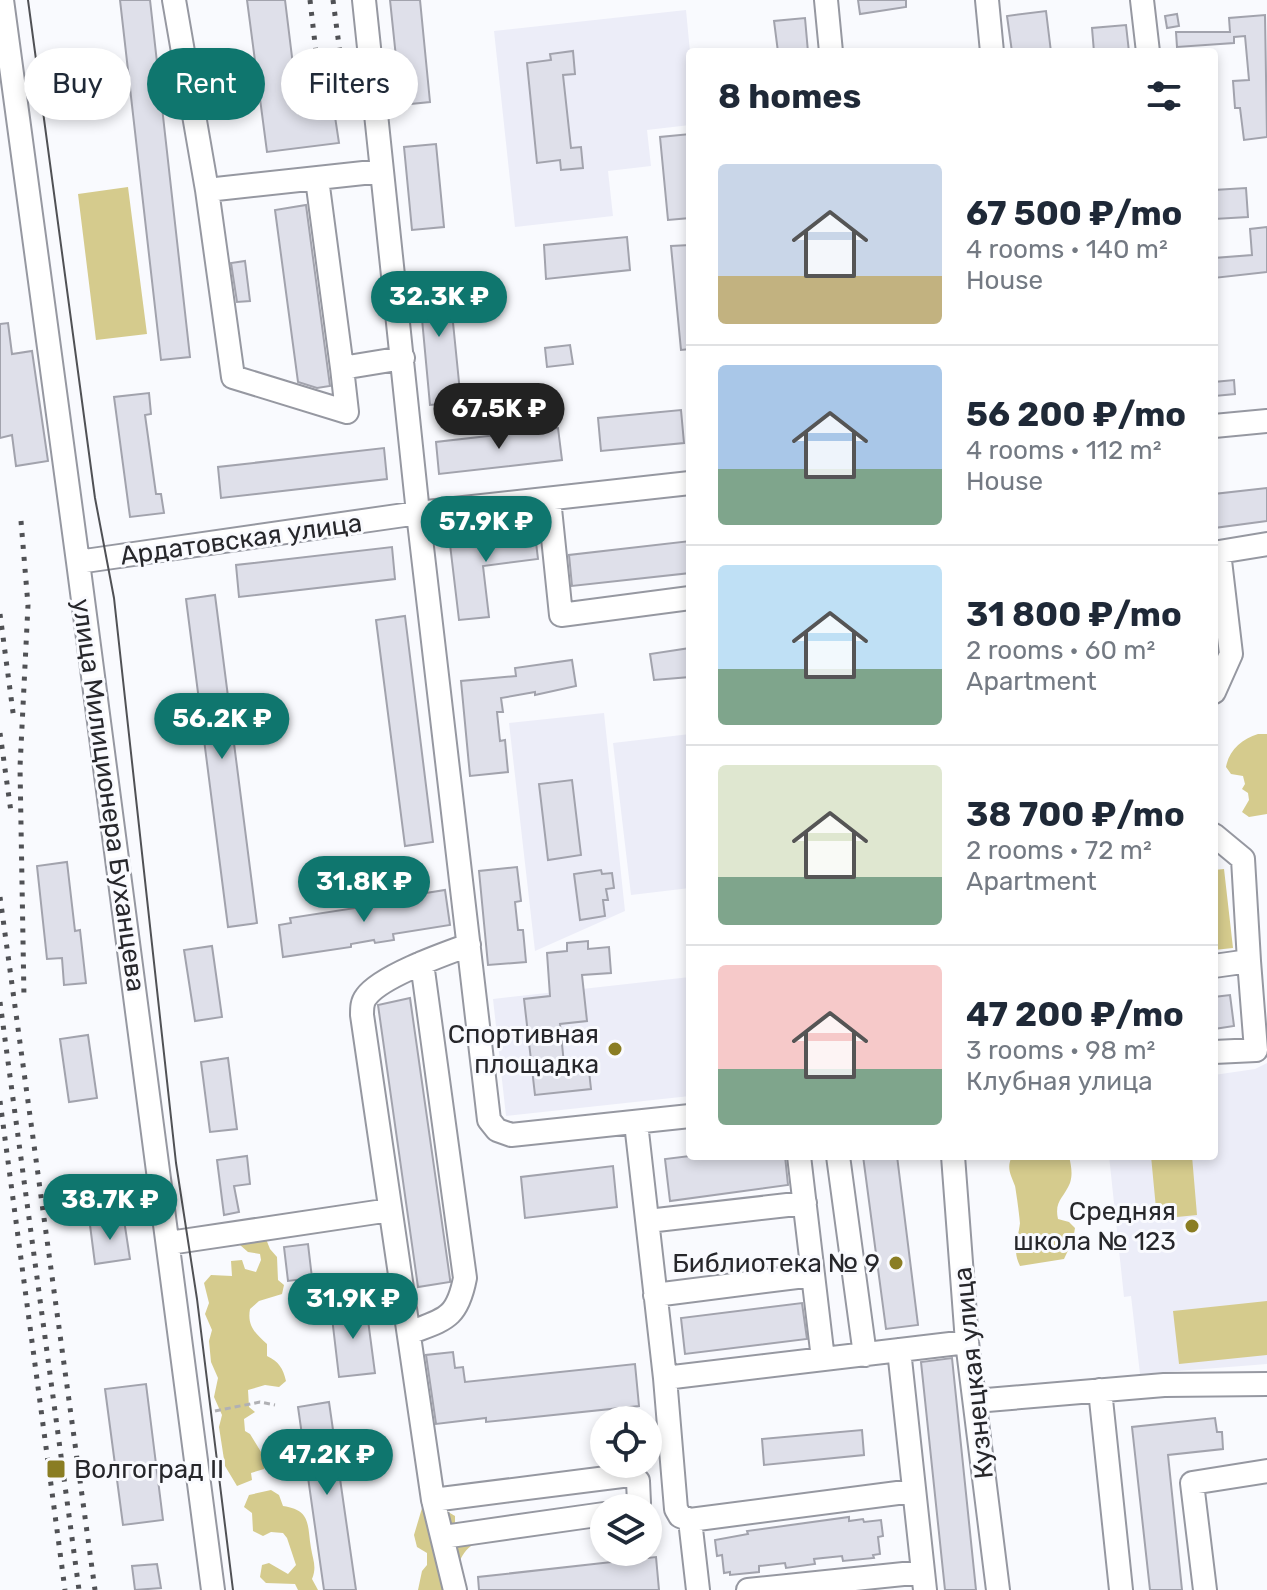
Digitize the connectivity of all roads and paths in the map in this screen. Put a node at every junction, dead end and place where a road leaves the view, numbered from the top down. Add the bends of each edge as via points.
1 (2, 0) edge
2 (174, 0) edge
3 (364, 0) edge
4 (826, 0) edge
5 (987, 0) edge
6 (1142, 0) edge
7 (831, 48) edge
8 (992, 48) edge
9 (1148, 48) edge
10 (382, 171) junction
11 (317, 179) junction
12 (207, 190) junction
13 (403, 358) junction
14 (342, 368) junction
15 (1267, 421) edge
16 (1218, 426) edge
17 (686, 483) edge
18 (549, 499) junction
19 (418, 513) junction
20 (1267, 544) edge
21 (78, 562) junction
22 (686, 599) edge
23 (1218, 683) edge
24 (1218, 838) edge
25 (469, 945) junction
26 (1249, 961) junction
27 (422, 963) junction
28 (1218, 965) edge
29 (1218, 1052) edge
30 (686, 1117) edge
31 (636, 1123) junction
32 (800, 1160) edge
33 (839, 1160) edge
34 (953, 1160) edge
35 (805, 1203) junction
36 (390, 1210) junction
37 (648, 1221) junction
38 (169, 1243) junction
39 (813, 1275) junction
40 (655, 1295) junction
41 (409, 1333) junction
42 (967, 1342) junction
43 (899, 1350) junction
44 (865, 1355) junction
45 (823, 1359) junction
46 (665, 1378) junction
47 (1267, 1384) edge
48 (1100, 1390) junction
49 (975, 1401) junction
50 (275, 1405) dead end
51 (215, 1411) dead end
52 (1267, 1471) edge
53 (913, 1491) junction
54 (639, 1494) edge
55 (433, 1500) junction
56 (590, 1516) edge
57 (690, 1520) junction
58 (443, 1537) junction
59 (924, 1581) edge
60 (213, 1590) edge
61 (455, 1590) edge
62 (698, 1590) edge
63 (748, 1590) edge
64 (998, 1590) edge
65 (1121, 1590) edge
66 (1205, 1590) edge

1 - 21 street, улица Милиционера Буханцева
2 - 12 street
3 - 10 street
4 - 7 street
5 - 8 street
6 - 9 street
10 - 11 street
10 - 13 street
11 - 12 street
11 - 14 street
12 - 14 street via 233,377 347,412
13 - 14 street
13 - 19 street
15 - 16 street
17 - 18 street, Ардатовская улица
18 - 19 street, Ардатовская улица
18 - 22 street via 561,615
19 - 21 street, Ардатовская улица
19 - 25 street
20 - 23 street via 1219,552 1231,654
21 - 38 street, улица Милиционера Буханцева
24 - 26 street via 1243,859
25 - 27 street
25 - 31 street via 489,1120 497,1130 511,1135
26 - 28 street
26 - 29 street via 1256,1050
27 - 36 street via 363,1000
27 - 41 street via 465,1278 449,1318
30 - 31 street
31 - 37 street
32 - 35 street
33 - 44 street
34 - 42 street, Кузнецкая улица
35 - 37 street
35 - 39 street
36 - 38 street
36 - 41 street
37 - 40 street
38 - 60 street, улица Милиционера Буханцева
39 - 40 street
39 - 45 street
40 - 46 street
41 - 55 street
42 - 43 street
42 - 49 street, Кузнецкая улица
43 - 44 street
43 - 53 street
44 - 45 street
45 - 46 street
46 - 57 street via 676,1509
47 - 48 street
48 - 49 street
48 - 65 street
49 - 64 street, Кузнецкая улица
50 - 51 path via 260,1402
52 - 66 street via 1192,1483
53 - 57 street
53 - 59 street
54 - 55 street via 638,1481 630,1475
55 - 58 street
56 - 58 street
57 - 62 street
58 - 61 street
59 - 63 street

